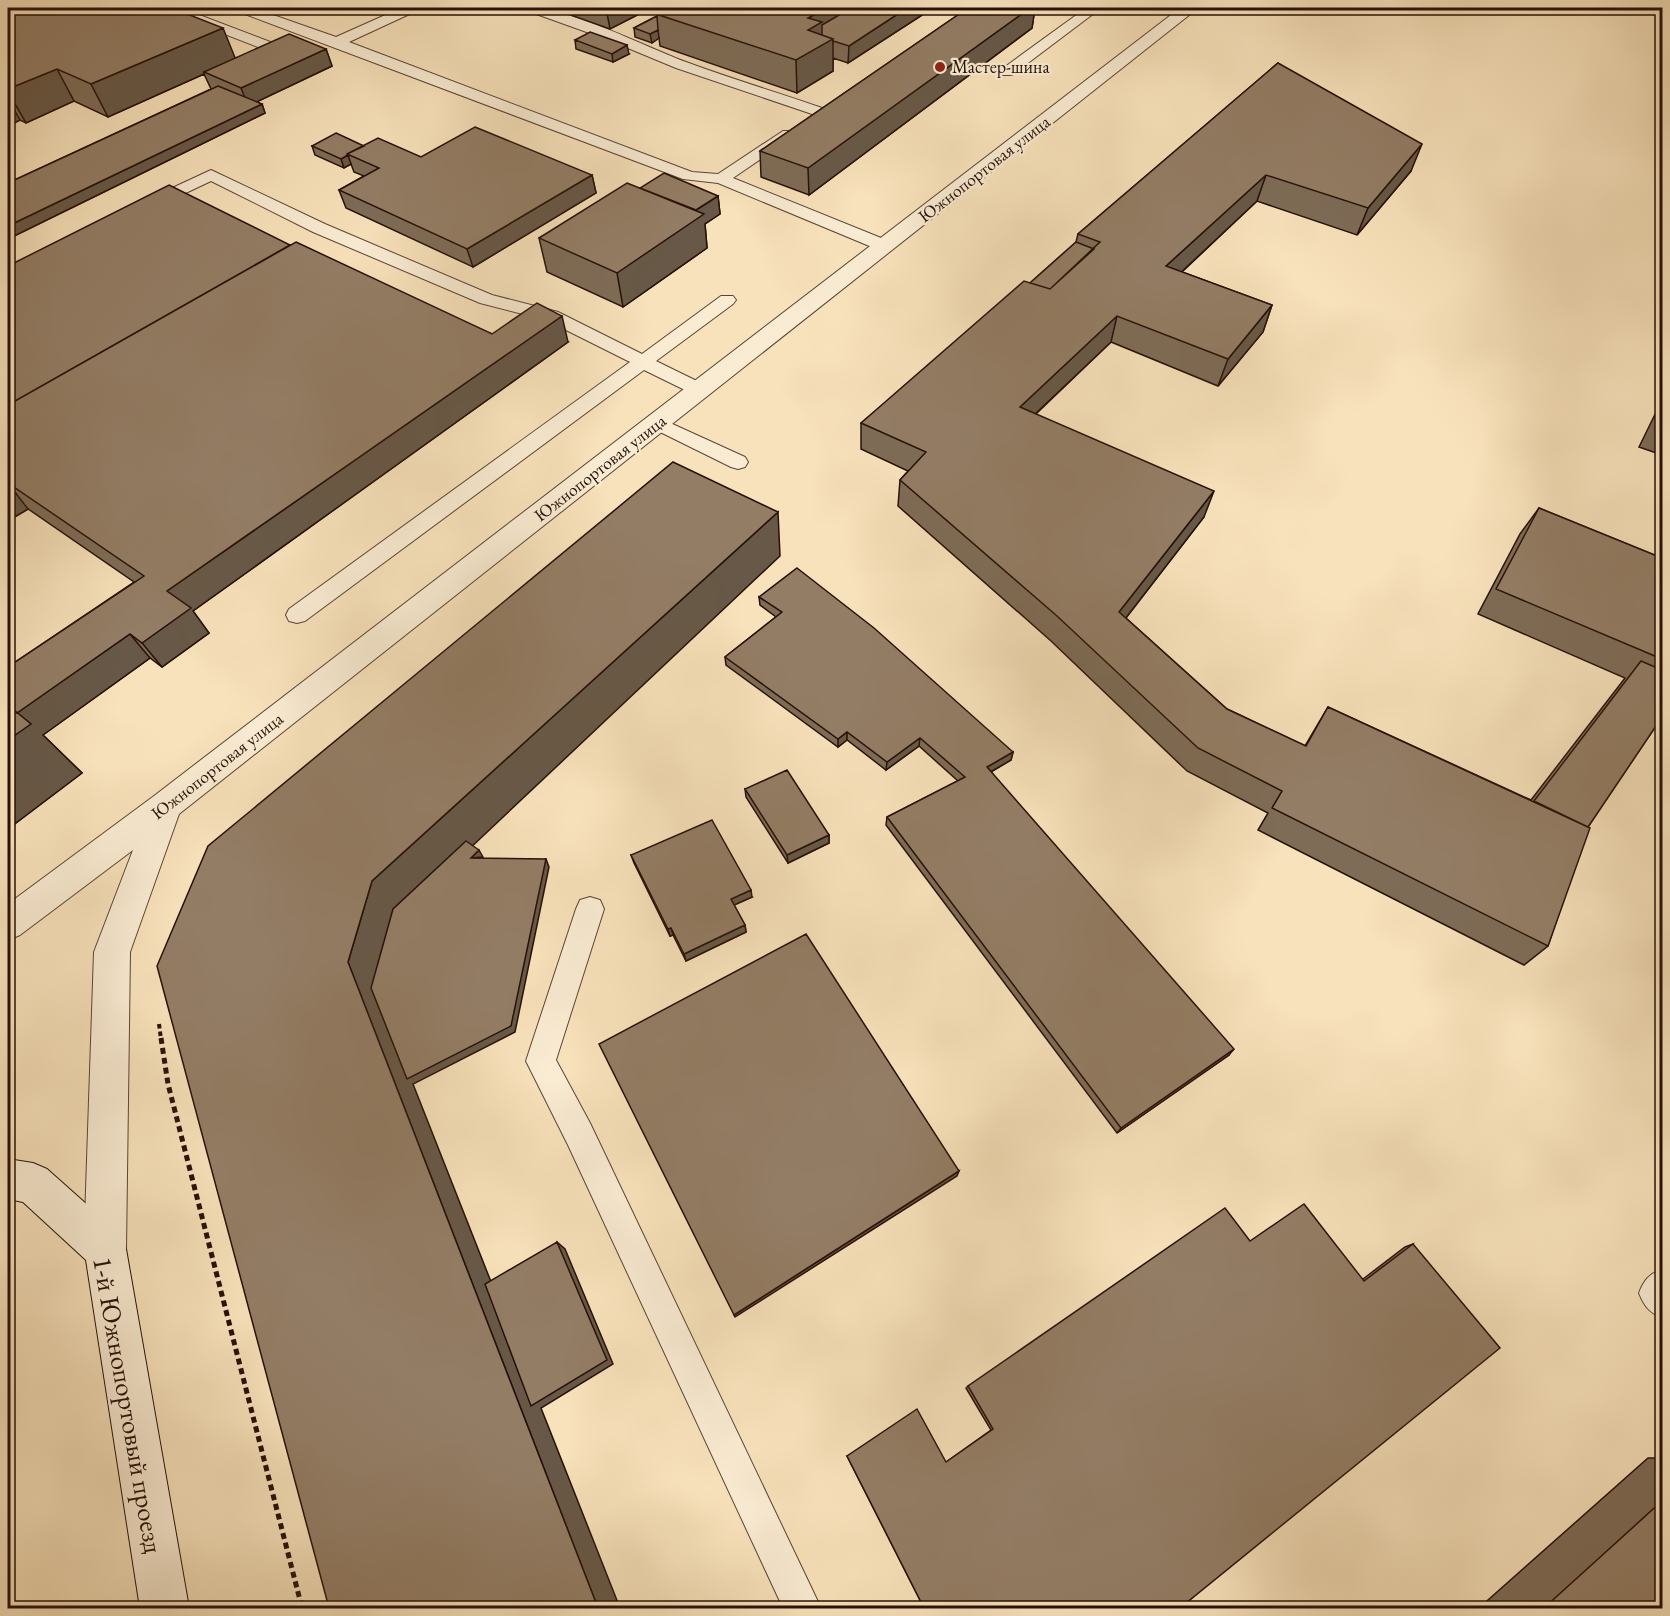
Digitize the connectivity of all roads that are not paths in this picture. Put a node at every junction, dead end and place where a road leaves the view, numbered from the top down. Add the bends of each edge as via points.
1 (170, 8) edge
2 (242, 8) edge
3 (411, 8) edge
4 (533, 8) edge
5 (1094, 8) edge
6 (1190, 8) edge
7 (337, 42) junction
8 (268, 46) edge
9 (1007, 72) dead end
10 (722, 179) junction
11 (136, 211) edge
12 (885, 246) junction
13 (726, 300) dead end
14 (643, 361) junction
15 (700, 390) junction
16 (657, 423) junction
17 (738, 462) dead end
18 (297, 615) dead end
19 (166, 806) junction
20 (590, 909) dead end
21 (8, 924) edge
22 (8, 1179) edge
23 (105, 1250) junction
24 (1662, 1285) edge
25 (1662, 1301) edge
26 (165, 1608) edge
27 (802, 1608) edge

1 - 8 lane
2 - 7 lane
3 - 7 lane
4 - 10 lane via 681,65 825,109
5 - 9 lane
6 - 12 street, Южнопортовая улица
7 - 10 lane via 689,176
10 - 12 lane
11 - 14 lane via 210,175 319,228 486,299 552,316
12 - 15 street, Южнопортовая улица
13 - 14 lane
14 - 15 lane
14 - 18 lane
15 - 16 street, Южнопортовая улица
16 - 17 lane
16 - 19 street, Южнопортовая улица
19 - 21 street, Южнопортовая улица
19 - 23 street via 112,952
20 - 27 lane via 542,1062
22 - 23 street, 1-й Южнопортовый проезд via 33,1183
23 - 26 street, 1-й Южнопортовый проезд
24 - 25 lane via 1655,1293

